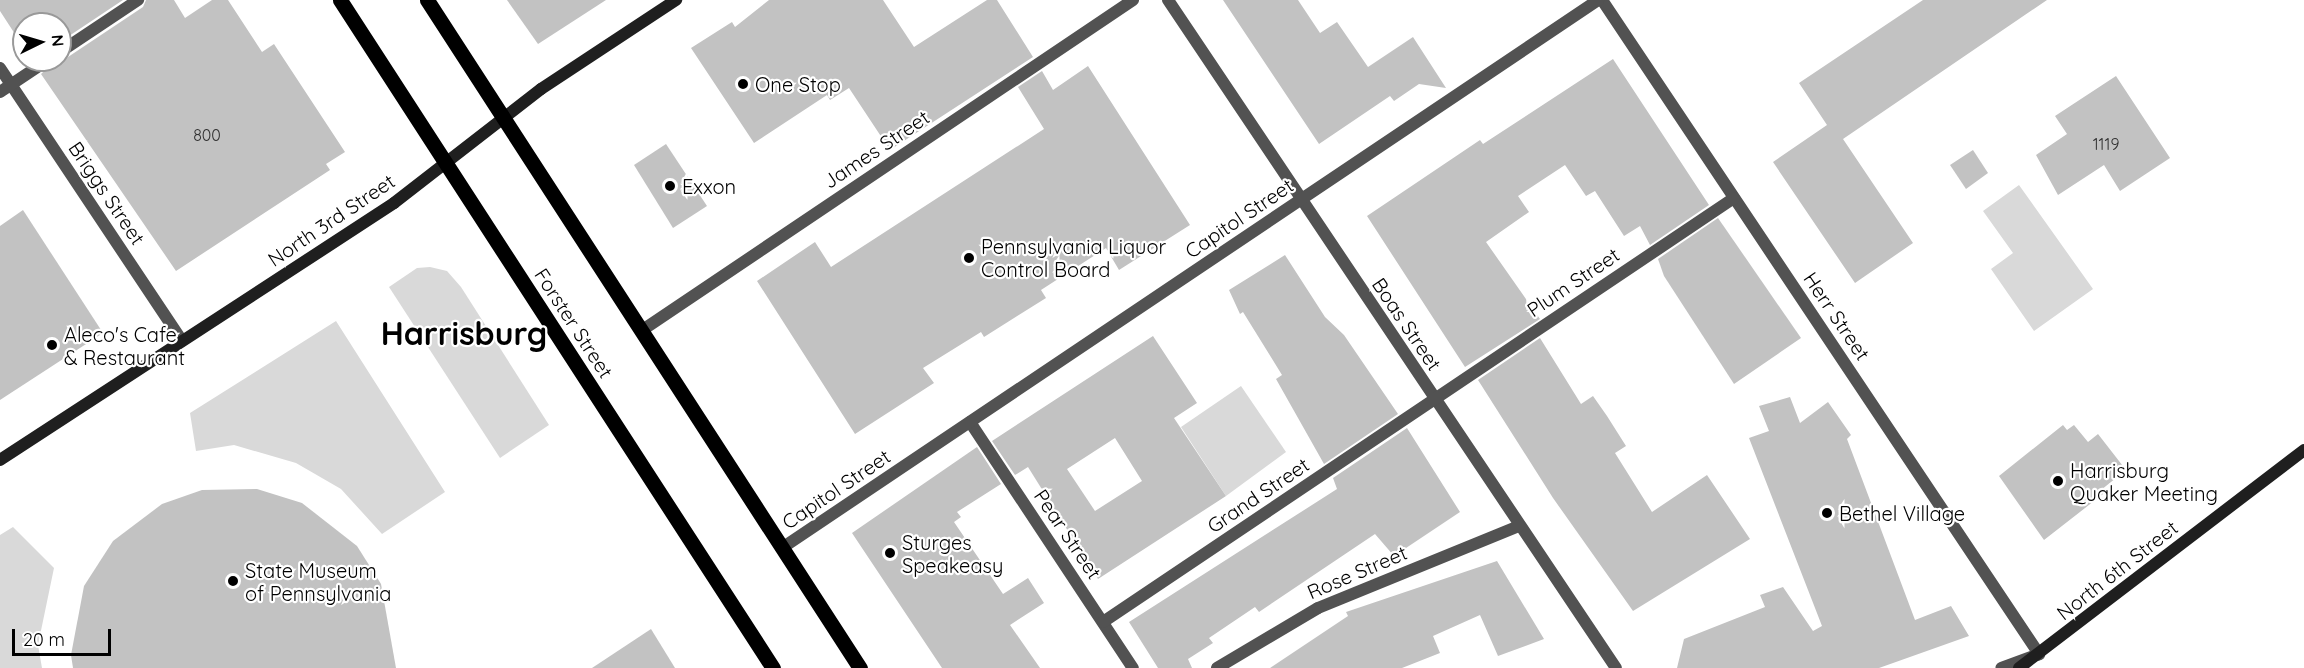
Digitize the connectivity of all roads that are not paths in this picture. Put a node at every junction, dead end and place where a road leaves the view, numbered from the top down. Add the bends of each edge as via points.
1 (138, 0) edge
2 (340, 0) edge
3 (427, 0) edge
4 (676, 0) edge
5 (1133, 0) edge
6 (1168, 0) edge
7 (1598, 0) edge
8 (1602, 0) edge
9 (72, 44) edge
10 (0, 68) edge
11 (30, 72) edge
12 (11, 85) junction
13 (0, 92) edge
14 (504, 119) junction
15 (446, 163) junction
16 (1734, 198) junction
17 (1301, 200) junction
18 (641, 331) junction
19 (182, 341) junction
20 (1434, 399) junction
21 (970, 422) junction
22 (2304, 450) edge
23 (0, 460) edge
24 (1519, 526) junction
25 (782, 548) junction
26 (1103, 622) junction
27 (2039, 654) junction
28 (773, 668) edge
29 (860, 668) edge
30 (1134, 668) edge
31 (1217, 668) edge
32 (1616, 668) edge
33 (2001, 668) edge
34 (2019, 668) edge

1 - 9 street
2 - 15 main road, Forster Street
3 - 14 main road
4 - 14 main road, North 3rd Street via 541,89
5 - 18 street, James Street
6 - 17 street, Boas Street
7 - 17 street, Capitol Street
8 - 16 street, Herr Street
10 - 12 street, Briggs Street
11 - 12 street
12 - 13 street
12 - 19 street, Briggs Street
14 - 15 main road, North 3rd Street
14 - 18 main road
15 - 19 main road, North 3rd Street via 394,203
15 - 28 main road, Forster Street
16 - 20 street, Plum Street
16 - 27 street, Herr Street
17 - 20 street, Boas Street
17 - 21 street, Capitol Street
18 - 25 main road
19 - 23 main road, North 3rd Street
20 - 24 street, Boas Street
20 - 26 street, Grand Street
21 - 25 street, Capitol Street
21 - 26 street, Pear Street
22 - 27 main road, North 6th Street
24 - 31 street, Rose Street via 1318,608
24 - 32 street, Boas Street
25 - 29 main road
26 - 30 street, Pear Street
27 - 33 street, North 6th Street
27 - 34 main road, North 6th Street

